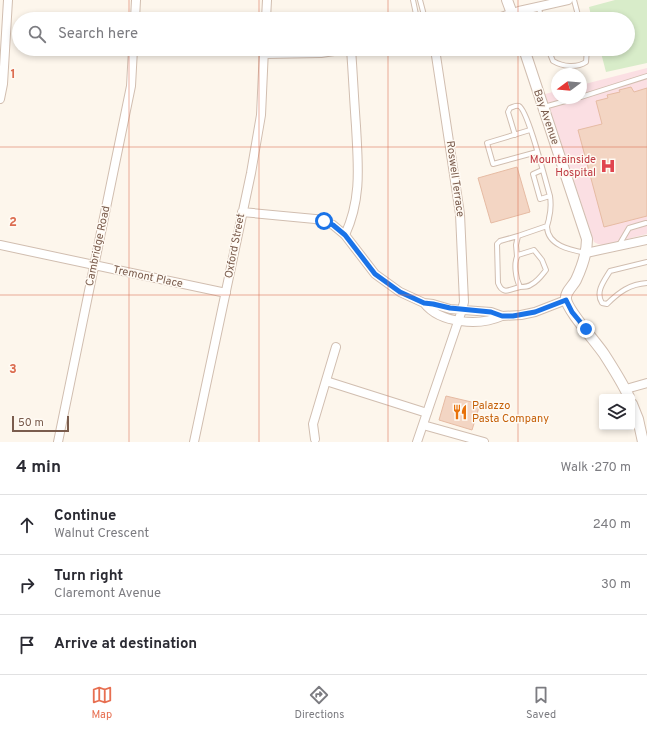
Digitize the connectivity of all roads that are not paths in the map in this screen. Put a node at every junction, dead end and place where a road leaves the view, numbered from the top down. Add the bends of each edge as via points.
1 (8, 0) edge
2 (136, 0) edge
3 (267, 0) edge
4 (413, 0) edge
5 (420, 0) edge
6 (507, 0) edge
7 (568, 0) edge
8 (574, 0) edge
9 (538, 7) junction
10 (135, 12) edge
11 (266, 12) edge
12 (416, 12) edge
13 (423, 12) edge
14 (511, 12) edge
15 (526, 12) edge
16 (539, 12) edge
17 (577, 12) edge
18 (133, 56) edge
19 (264, 56) edge
20 (351, 56) edge
21 (436, 56) edge
22 (526, 56) edge
23 (551, 56) edge
24 (586, 56) edge
25 (647, 76) edge
26 (587, 94) edge
27 (0, 99) edge
28 (554, 104) edge
29 (543, 107) junction
30 (530, 130) junction
31 (515, 135) junction
32 (537, 152) junction
33 (542, 170) junction
34 (550, 196) junction
35 (242, 212) junction
36 (646, 223) dead end
37 (547, 226) junction
38 (345, 235) junction
39 (518, 236) junction
40 (647, 240) edge
41 (0, 245) edge
42 (619, 246) junction
43 (586, 253) junction
44 (517, 256) junction
45 (647, 262) edge
46 (94, 265) junction
47 (647, 283) edge
48 (520, 287) junction
49 (226, 293) junction
50 (566, 300) junction
51 (424, 303) junction
52 (462, 310) junction
53 (502, 316) junction
54 (459, 321) junction
55 (336, 347) dead end
56 (326, 381) junction
57 (647, 383) edge
58 (627, 393) edge
59 (428, 412) junction
60 (635, 412) edge
61 (423, 425) junction
62 (315, 439) dead end
63 (58, 442) edge
64 (194, 442) edge
65 (417, 442) edge
66 (484, 442) edge
67 (643, 442) edge

1 - 27 street
2 - 10 street
3 - 11 street
4 - 12 lane
5 - 13 lane
6 - 14 street
7 - 9 street
8 - 17 lane
9 - 15 street
9 - 16 lane
18 - 46 street, Cambridge Road via 132,86
19 - 35 street, Oxford Street via 261,115
20 - 38 street via 359,177 351,222
21 - 52 street, Roswell Terrace via 460,214 464,298
22 - 29 street, Bay Avenue
23 - 24 lane via 553,62 571,66 580,66 586,62
25 - 26 lane
28 - 29 lane
29 - 43 street, Bay Avenue via 585,232
30 - 31 lane
30 - 31 lane via 522,109 516,106 508,112
30 - 32 lane
31 - 32 lane via 487,143 493,164
32 - 33 lane
33 - 34 lane
33 - 34 lane via 533,174 540,199
34 - 37 lane
35 - 38 street via 324,221
35 - 49 street, Oxford Street
36 - 42 lane via 628,228
37 - 39 lane
37 - 43 lane via 550,236 559,245
38 - 51 street via 375,274 400,292
39 - 44 lane
39 - 48 lane via 497,244 498,283 503,290
40 - 42 street
41 - 46 street, Tremont Place
42 - 43 street
43 - 50 street
44 - 48 lane
44 - 48 lane via 534,250 546,270 532,285
45 - 47 lane via 610,271 598,293 599,298 602,303 607,304 617,294 636,284
46 - 49 street, Tremont Place
46 - 63 street, Cambridge Road
49 - 64 street, Oxford Street
50 - 53 street via 535,312
50 - 58 street via 604,354
51 - 52 street
51 - 54 street via 429,309 446,318
52 - 53 street via 491,312
52 - 54 street, Roswell Terrace
53 - 54 street via 492,320
54 - 59 street, Roswell Terrace
55 - 56 street
56 - 59 street
56 - 62 street via 313,424
57 - 58 street
59 - 61 street, Roswell Terrace
60 - 67 street
61 - 65 street, Roswell Terrace
61 - 66 street

